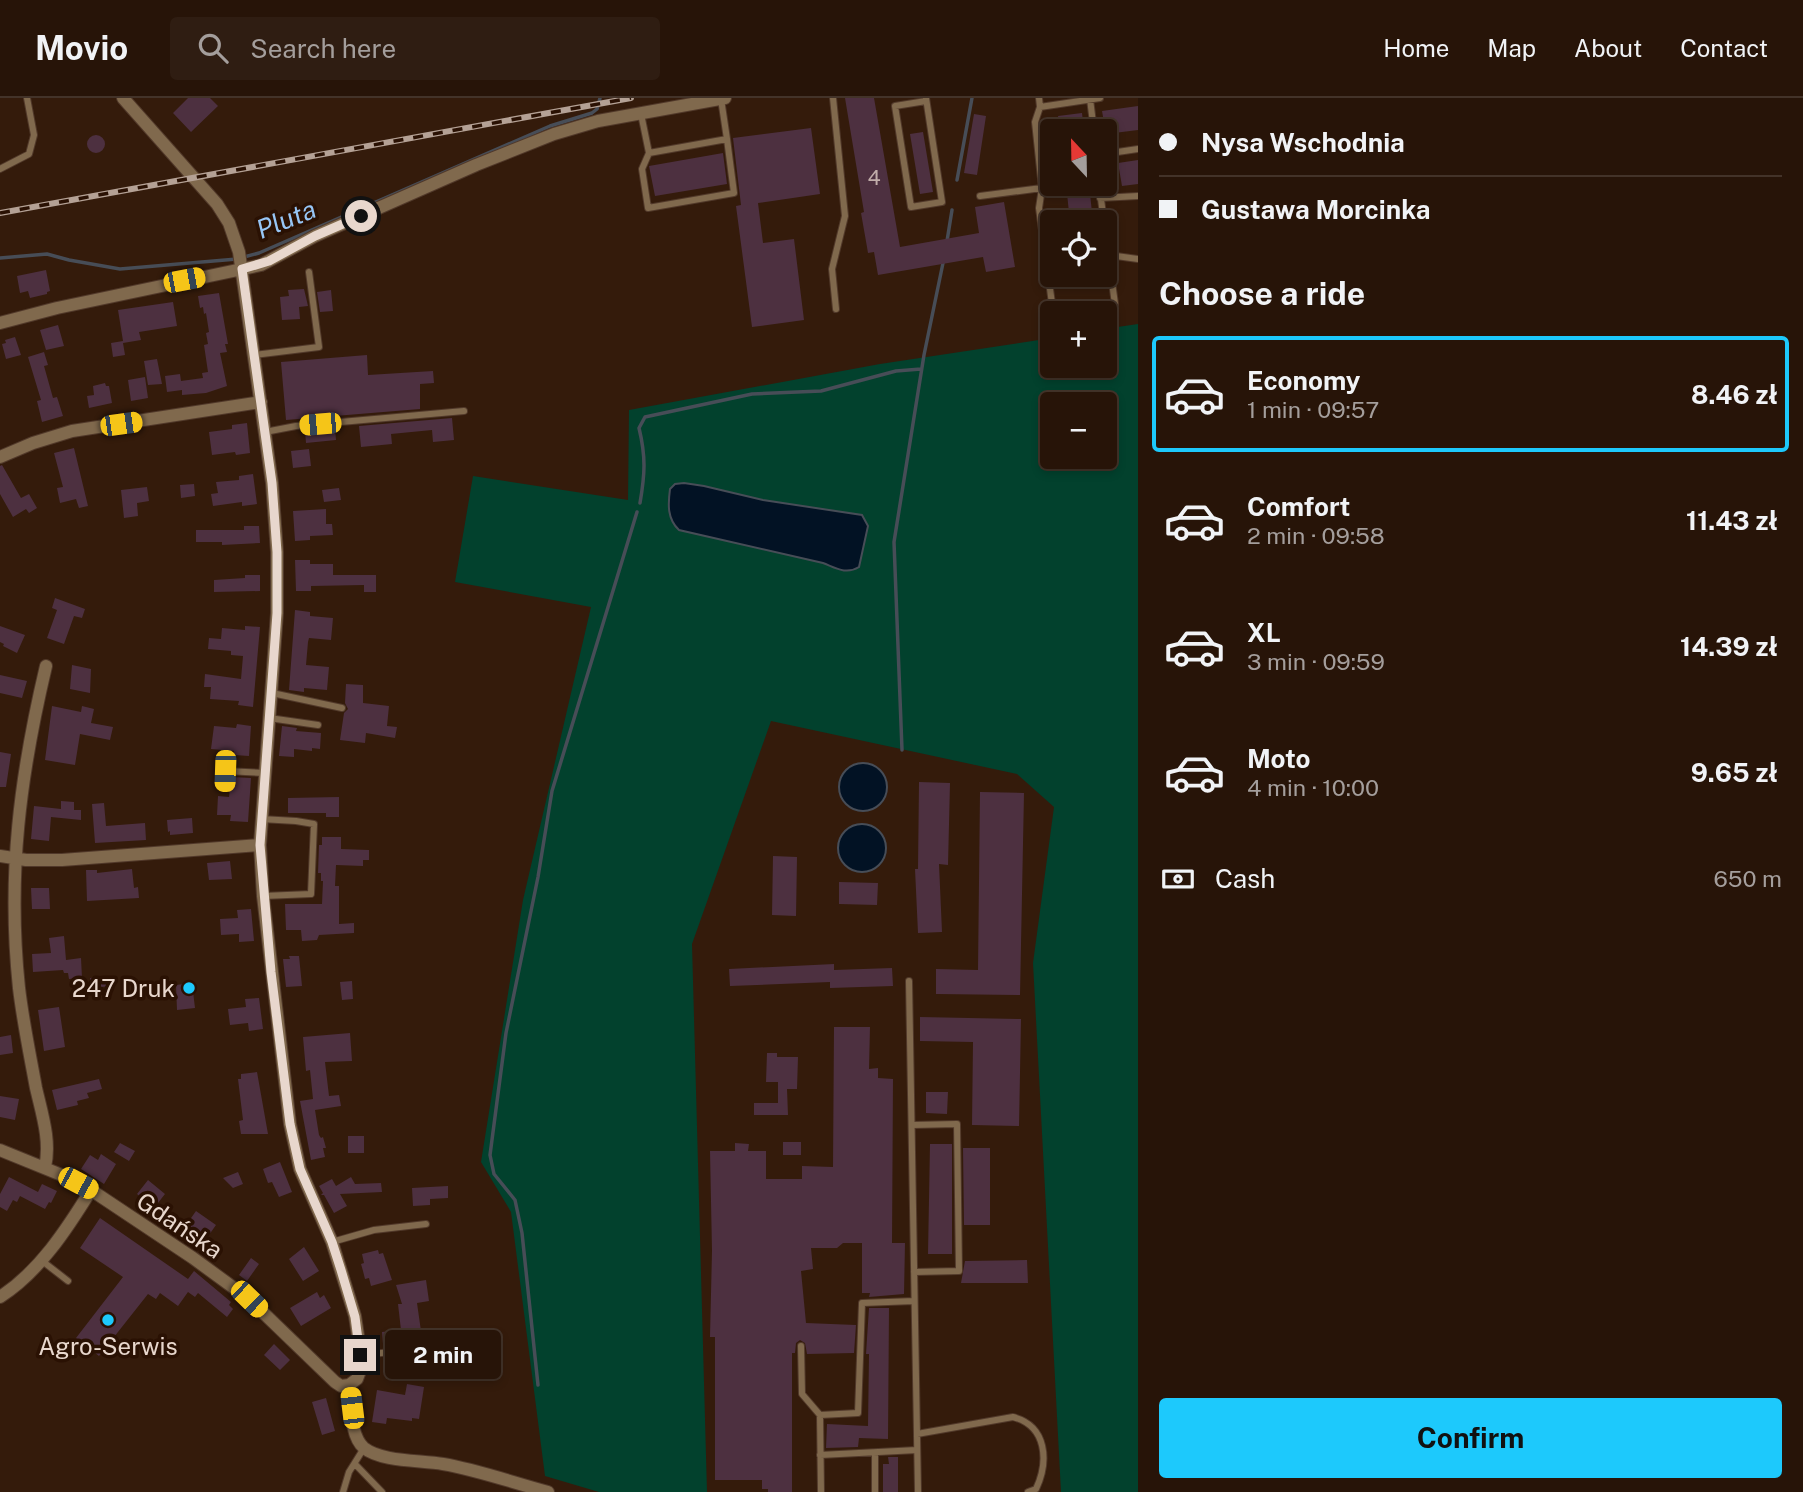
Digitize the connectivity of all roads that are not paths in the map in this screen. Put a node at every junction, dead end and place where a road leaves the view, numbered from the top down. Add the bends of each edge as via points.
1 (27, 98) edge
2 (123, 98) edge
3 (723, 98) edge
4 (833, 98) edge
5 (1039, 98) edge
6 (1100, 98) edge
7 (926, 99) edge
8 (1090, 99) edge
9 (1040, 107) junction
10 (641, 114) junction
11 (1092, 119) edge
12 (727, 139) junction
13 (1138, 149) edge
14 (1117, 152) edge
15 (649, 153) junction
16 (0, 169) edge
17 (1040, 169) edge
18 (1040, 188) edge
19 (980, 196) dead end
20 (1041, 196) edge
21 (1138, 196) edge
22 (1101, 198) joint
23 (1102, 210) edge
24 (1117, 256) edge
25 (1138, 259) edge
26 (241, 261) junction
27 (309, 272) dead end
28 (1052, 301) edge
29 (836, 309) dead end
30 (0, 323) edge
31 (254, 355) junction
32 (261, 402) junction
33 (464, 411) dead end
34 (265, 432) junction
35 (0, 457) edge
36 (46, 666) dead end
37 (271, 693) junction
38 (342, 708) dead end
39 (269, 718) junction
40 (318, 725) dead end
41 (265, 772) junction
42 (224, 788) dead end
43 (261, 819) junction
44 (260, 845) junction
45 (0, 856) edge
46 (15, 858) junction
47 (263, 896) junction
48 (909, 981) dead end
49 (912, 1125) junction
50 (0, 1150) edge
51 (45, 1167) junction
52 (91, 1190) junction
53 (426, 1224) dead end
54 (332, 1242) junction
55 (41, 1260) junction
56 (914, 1272) junction
57 (68, 1281) dead end
58 (0, 1297) edge
59 (914, 1301) junction
60 (410, 1336) dead end
61 (802, 1346) dead end
62 (360, 1355) junction
63 (349, 1385) junction
64 (820, 1415) junction
65 (917, 1434) junction
66 (364, 1448) junction
67 (917, 1450) junction
68 (875, 1454) junction
69 (820, 1455) junction
70 (355, 1464) junction
71 (343, 1492) edge
72 (382, 1492) edge
73 (548, 1492) edge
74 (821, 1492) edge
75 (875, 1492) edge
76 (918, 1492) edge
77 (1028, 1492) edge

1 - 16 lane via 34,135 29,155
2 - 26 street via 217,204 229,223
3 - 10 street
3 - 12 lane
4 - 29 lane via 845,216 832,269
5 - 9 lane
6 - 8 lane
7 - 7 lane via 895,106 911,207 942,202
8 - 9 lane
8 - 11 lane
9 - 17 lane via 1035,122
10 - 15 lane
10 - 26 street via 554,134 315,236 269,261
12 - 15 lane
12 - 15 lane via 734,193 648,208 642,169
13 - 14 lane
18 - 19 lane
20 - 28 lane
21 - 22 lane
22 - 23 lane
24 - 25 lane
26 - 30 street
26 - 31 street
27 - 31 lane via 319,347
31 - 32 street
32 - 34 street
32 - 35 street via 72,431
33 - 34 lane
34 - 37 street via 277,552
36 - 46 street via 25,770
37 - 38 lane
37 - 39 street
39 - 40 lane
39 - 41 street
41 - 42 lane via 225,771
41 - 43 street
43 - 44 street
43 - 47 lane via 314,824 311,894
44 - 46 street via 62,860
44 - 47 street
45 - 46 street
46 - 51 street via 18,980 47,1143
47 - 54 street via 290,1124 300,1169
48 - 49 lane
49 - 56 lane
49 - 56 lane via 957,1124 959,1272
50 - 51 street, Gdańska
51 - 52 street, Gdańska
52 - 55 street
52 - 63 street, Gdańska via 249,1299 335,1382
53 - 54 lane
54 - 62 street via 355,1317
55 - 57 lane
55 - 58 street
56 - 59 lane
59 - 64 lane via 862,1303 858,1413
59 - 65 lane
60 - 62 lane via 412,1350
61 - 64 lane via 802,1394
62 - 63 street via 360,1371
63 - 66 street via 355,1430
64 - 69 lane
65 - 67 lane
65 - 77 lane via 1013,1416 1026,1420 1038,1432 1043,1474 1036,1489
66 - 70 lane
66 - 73 street via 379,1456 445,1464
67 - 68 lane
67 - 76 lane
68 - 69 lane
68 - 75 lane
69 - 74 lane
70 - 71 lane
70 - 72 lane

